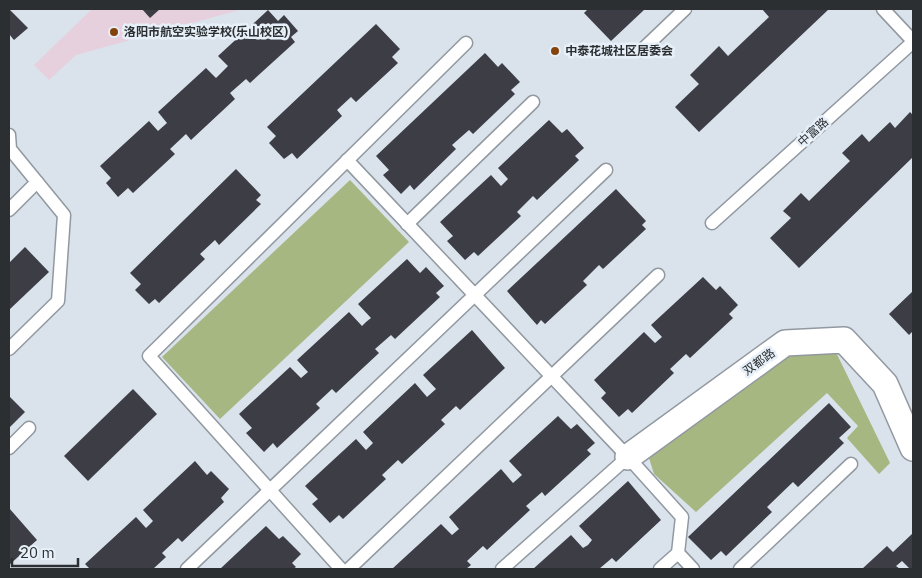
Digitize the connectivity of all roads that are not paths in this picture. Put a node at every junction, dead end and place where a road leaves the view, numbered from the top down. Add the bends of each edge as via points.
1 (685, 9) edge
2 (883, 9) edge
3 (913, 41) edge
4 (466, 43) dead end
5 (641, 51) dead end
6 (533, 102) dead end
7 (9, 135) edge
8 (347, 160) junction
9 (606, 170) dead end
10 (37, 182) junction
11 (9, 210) edge
12 (712, 223) dead end
13 (407, 224) junction
14 (658, 274) dead end
15 (474, 295) junction
16 (9, 349) edge
17 (551, 376) junction
18 (29, 428) dead end
19 (9, 448) edge
20 (913, 448) edge
21 (628, 457) junction
22 (852, 464) dead end
23 (270, 490) junction
24 (678, 553) junction
25 (187, 569) edge
26 (341, 569) edge
27 (349, 569) edge
28 (502, 569) edge
29 (660, 569) edge
30 (693, 569) edge
31 (740, 569) edge

1 - 5 lane
2 - 3 lane
3 - 12 lane, 中富路
4 - 8 lane
6 - 13 lane
7 - 10 lane via 10,149
8 - 13 lane
8 - 23 lane via 149,356
9 - 15 lane
10 - 11 lane
10 - 16 lane via 64,215 58,301
13 - 15 lane
14 - 17 lane
15 - 17 lane
15 - 23 lane
17 - 21 lane
17 - 27 lane
18 - 19 lane
20 - 21 street, 双都路 via 885,384 844,340 785,343
21 - 24 lane via 682,517
21 - 28 lane
22 - 31 lane
23 - 25 lane
23 - 26 lane
24 - 29 lane
24 - 30 lane

